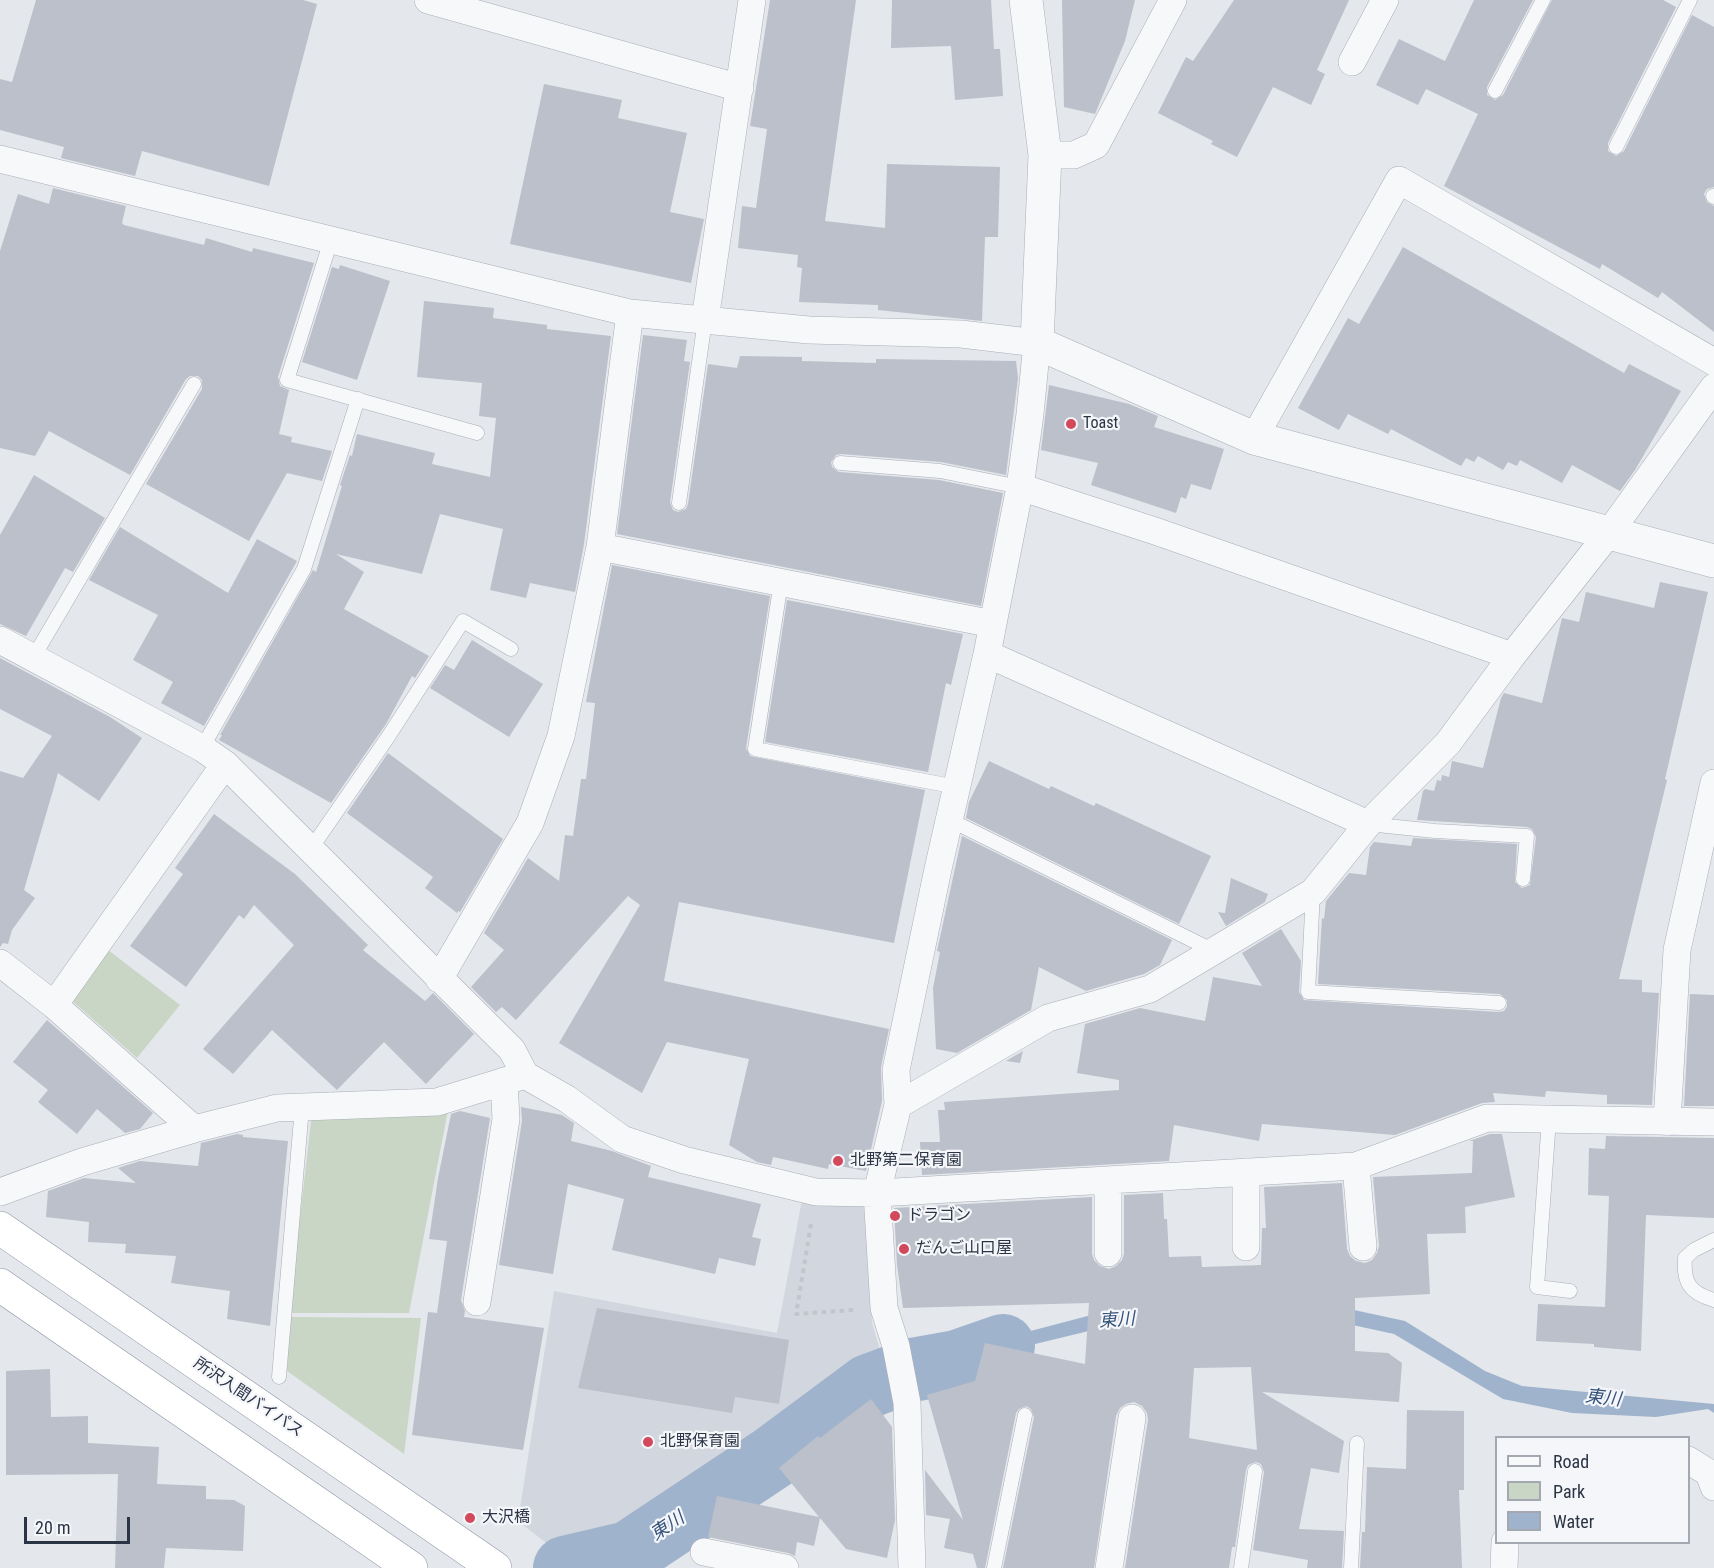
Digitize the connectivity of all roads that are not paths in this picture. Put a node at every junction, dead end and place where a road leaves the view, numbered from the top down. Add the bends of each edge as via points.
1 (428, 0) edge
2 (752, 0) edge
3 (1026, 0) edge
4 (1173, 0) edge
5 (1385, 0) edge
6 (1543, 0) edge
7 (1690, 0) edge
8 (1352, 62) dead end
9 (740, 88) junction
10 (1495, 91) dead end
11 (1616, 147) dead end
12 (1045, 155) junction
13 (0, 159) edge
14 (331, 240) junction
15 (630, 313) junction
16 (705, 320) junction
17 (1037, 343) junction
18 (1714, 362) edge
19 (194, 384) dead end
20 (1714, 387) edge
21 (358, 399) junction
22 (477, 433) dead end
23 (1254, 438) junction
24 (840, 463) dead end
25 (1020, 487) junction
26 (679, 503) dead end
27 (1609, 533) junction
28 (600, 547) junction
29 (1714, 561) edge
30 (781, 582) junction
31 (993, 624) junction
32 (0, 640) edge
33 (511, 649) dead end
34 (987, 654) junction
35 (1512, 656) junction
36 (33, 658) junction
37 (202, 748) junction
38 (225, 764) junction
39 (1714, 783) edge
40 (957, 787) junction
41 (950, 820) junction
42 (1368, 824) junction
43 (310, 850) junction
44 (1523, 879) dead end
45 (1313, 892) junction
46 (1214, 951) junction
47 (0, 963) edge
48 (439, 979) junction
49 (1499, 1003) dead end
50 (54, 1005) junction
51 (515, 1078) junction
52 (898, 1106) junction
53 (302, 1107) junction
54 (1549, 1119) junction
55 (1667, 1122) junction
56 (1714, 1122) edge
57 (194, 1129) junction
58 (1356, 1166) junction
59 (1246, 1172) junction
60 (1108, 1180) junction
61 (0, 1192) edge
62 (877, 1193) junction
63 (0, 1228) edge
64 (1714, 1240) edge
65 (1246, 1246) dead end
66 (1363, 1247) dead end
67 (1108, 1253) dead end
68 (0, 1285) edge
69 (1570, 1291) dead end
70 (1714, 1300) edge
71 (477, 1302) dead end
72 (279, 1377) dead end
73 (1025, 1415) dead end
74 (1132, 1418) dead end
75 (1357, 1443) dead end
76 (1690, 1461) edge
77 (1255, 1471) dead end
78 (1714, 1487) edge
79 (1505, 1544) edge
80 (704, 1552) dead end
81 (411, 1568) edge
82 (495, 1568) edge
83 (785, 1568) edge
84 (913, 1568) edge
85 (994, 1568) edge
86 (1109, 1568) edge
87 (1241, 1568) edge
88 (1351, 1568) edge
89 (1504, 1568) edge

1 - 9 street
2 - 9 street
3 - 12 street
4 - 12 street via 1096,145 1074,155
5 - 8 street
6 - 10 lane
7 - 11 lane
9 - 16 street
12 - 17 street
13 - 14 street
14 - 15 street
14 - 21 lane via 287,380
15 - 16 street
15 - 28 street
16 - 17 street via 809,330 960,334
16 - 26 lane
17 - 23 street
17 - 25 street
18 - 23 street via 1399,180
19 - 36 lane
20 - 27 street
21 - 22 lane
21 - 37 lane via 304,569
23 - 27 street
24 - 25 lane via 940,471
25 - 31 street
25 - 35 street
27 - 29 street
27 - 35 street
28 - 30 street
28 - 48 street via 561,736 530,823
30 - 31 street
30 - 40 lane via 755,749
31 - 34 street
32 - 36 street
33 - 43 lane via 464,621
34 - 40 street
34 - 42 street
35 - 42 street via 1448,743
36 - 37 street
37 - 38 street
38 - 43 street
38 - 50 street
39 - 55 street via 1677,950
40 - 41 street
41 - 46 lane
41 - 52 street via 896,1070
42 - 44 lane via 1527,836
42 - 45 street
43 - 48 street
45 - 46 street
45 - 49 lane via 1308,992
46 - 52 street via 1150,989 1048,1018
47 - 50 street
48 - 51 street via 512,1050
50 - 57 street
51 - 53 street via 437,1101
51 - 62 street via 567,1099 622,1139 684,1160 816,1192
51 - 71 street
52 - 62 street
53 - 57 street via 277,1108
53 - 72 lane
54 - 55 street
54 - 58 street via 1486,1118
54 - 69 lane via 1536,1287
55 - 56 street
57 - 61 street via 82,1161
58 - 59 street
58 - 66 street
59 - 60 street
59 - 65 street
60 - 62 street
60 - 67 street
62 - 84 street via 884,1308 907,1403
63 - 82 highway, 所沢入間バイパス
64 - 70 lane via 1685,1258 1684,1271 1689,1286 1700,1296
68 - 81 highway
73 - 85 lane
74 - 86 street
75 - 88 lane
76 - 78 street via 1709,1473
77 - 87 lane
79 - 89 street
80 - 83 street

